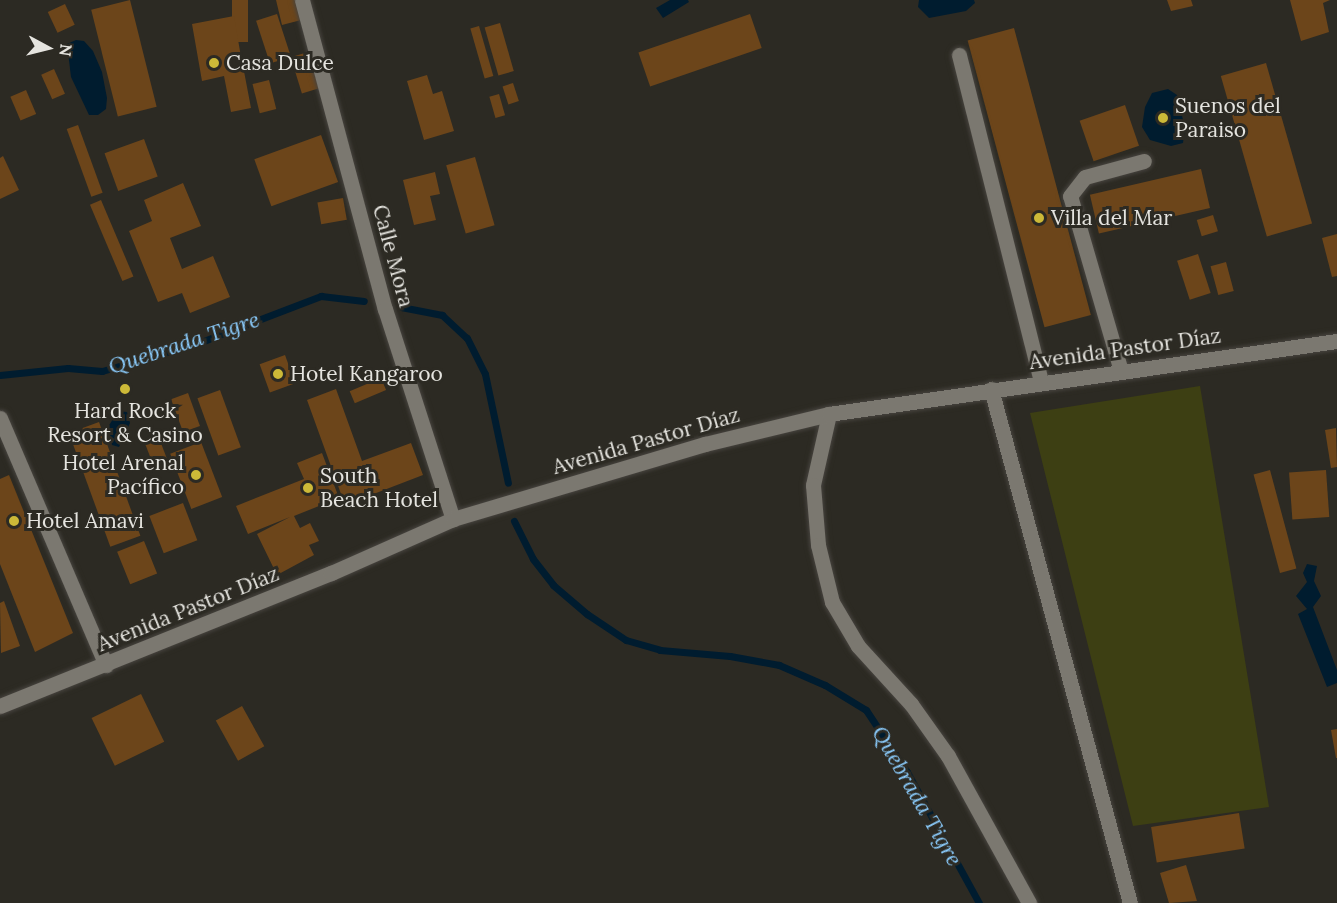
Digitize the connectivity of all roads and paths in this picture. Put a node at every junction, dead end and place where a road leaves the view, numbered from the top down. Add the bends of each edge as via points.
1 (302, 0) edge
2 (959, 56) dead end
3 (1144, 161) dead end
4 (1337, 341) edge
5 (1121, 371) junction
6 (1041, 382) junction
7 (991, 389) junction
8 (829, 414) junction
9 (0, 418) edge
10 (453, 519) junction
11 (106, 665) junction
12 (0, 706) edge
13 (1029, 903) edge
14 (1130, 903) edge

1 - 10 street, Calle Mora via 385,309
2 - 6 street
3 - 5 street via 1085,177 1070,196
4 - 5 street, Avenida Pastor Díaz
5 - 6 street, Avenida Pastor Díaz
6 - 7 street, Avenida Pastor Díaz
7 - 8 street, Avenida Pastor Díaz
7 - 14 street
8 - 10 street, Avenida Pastor Díaz via 705,444
8 - 13 street via 813,485 818,545 831,602 858,646 911,704 948,756
9 - 11 street
10 - 11 street, Avenida Pastor Díaz
11 - 12 street, Avenida Pastor Díaz

